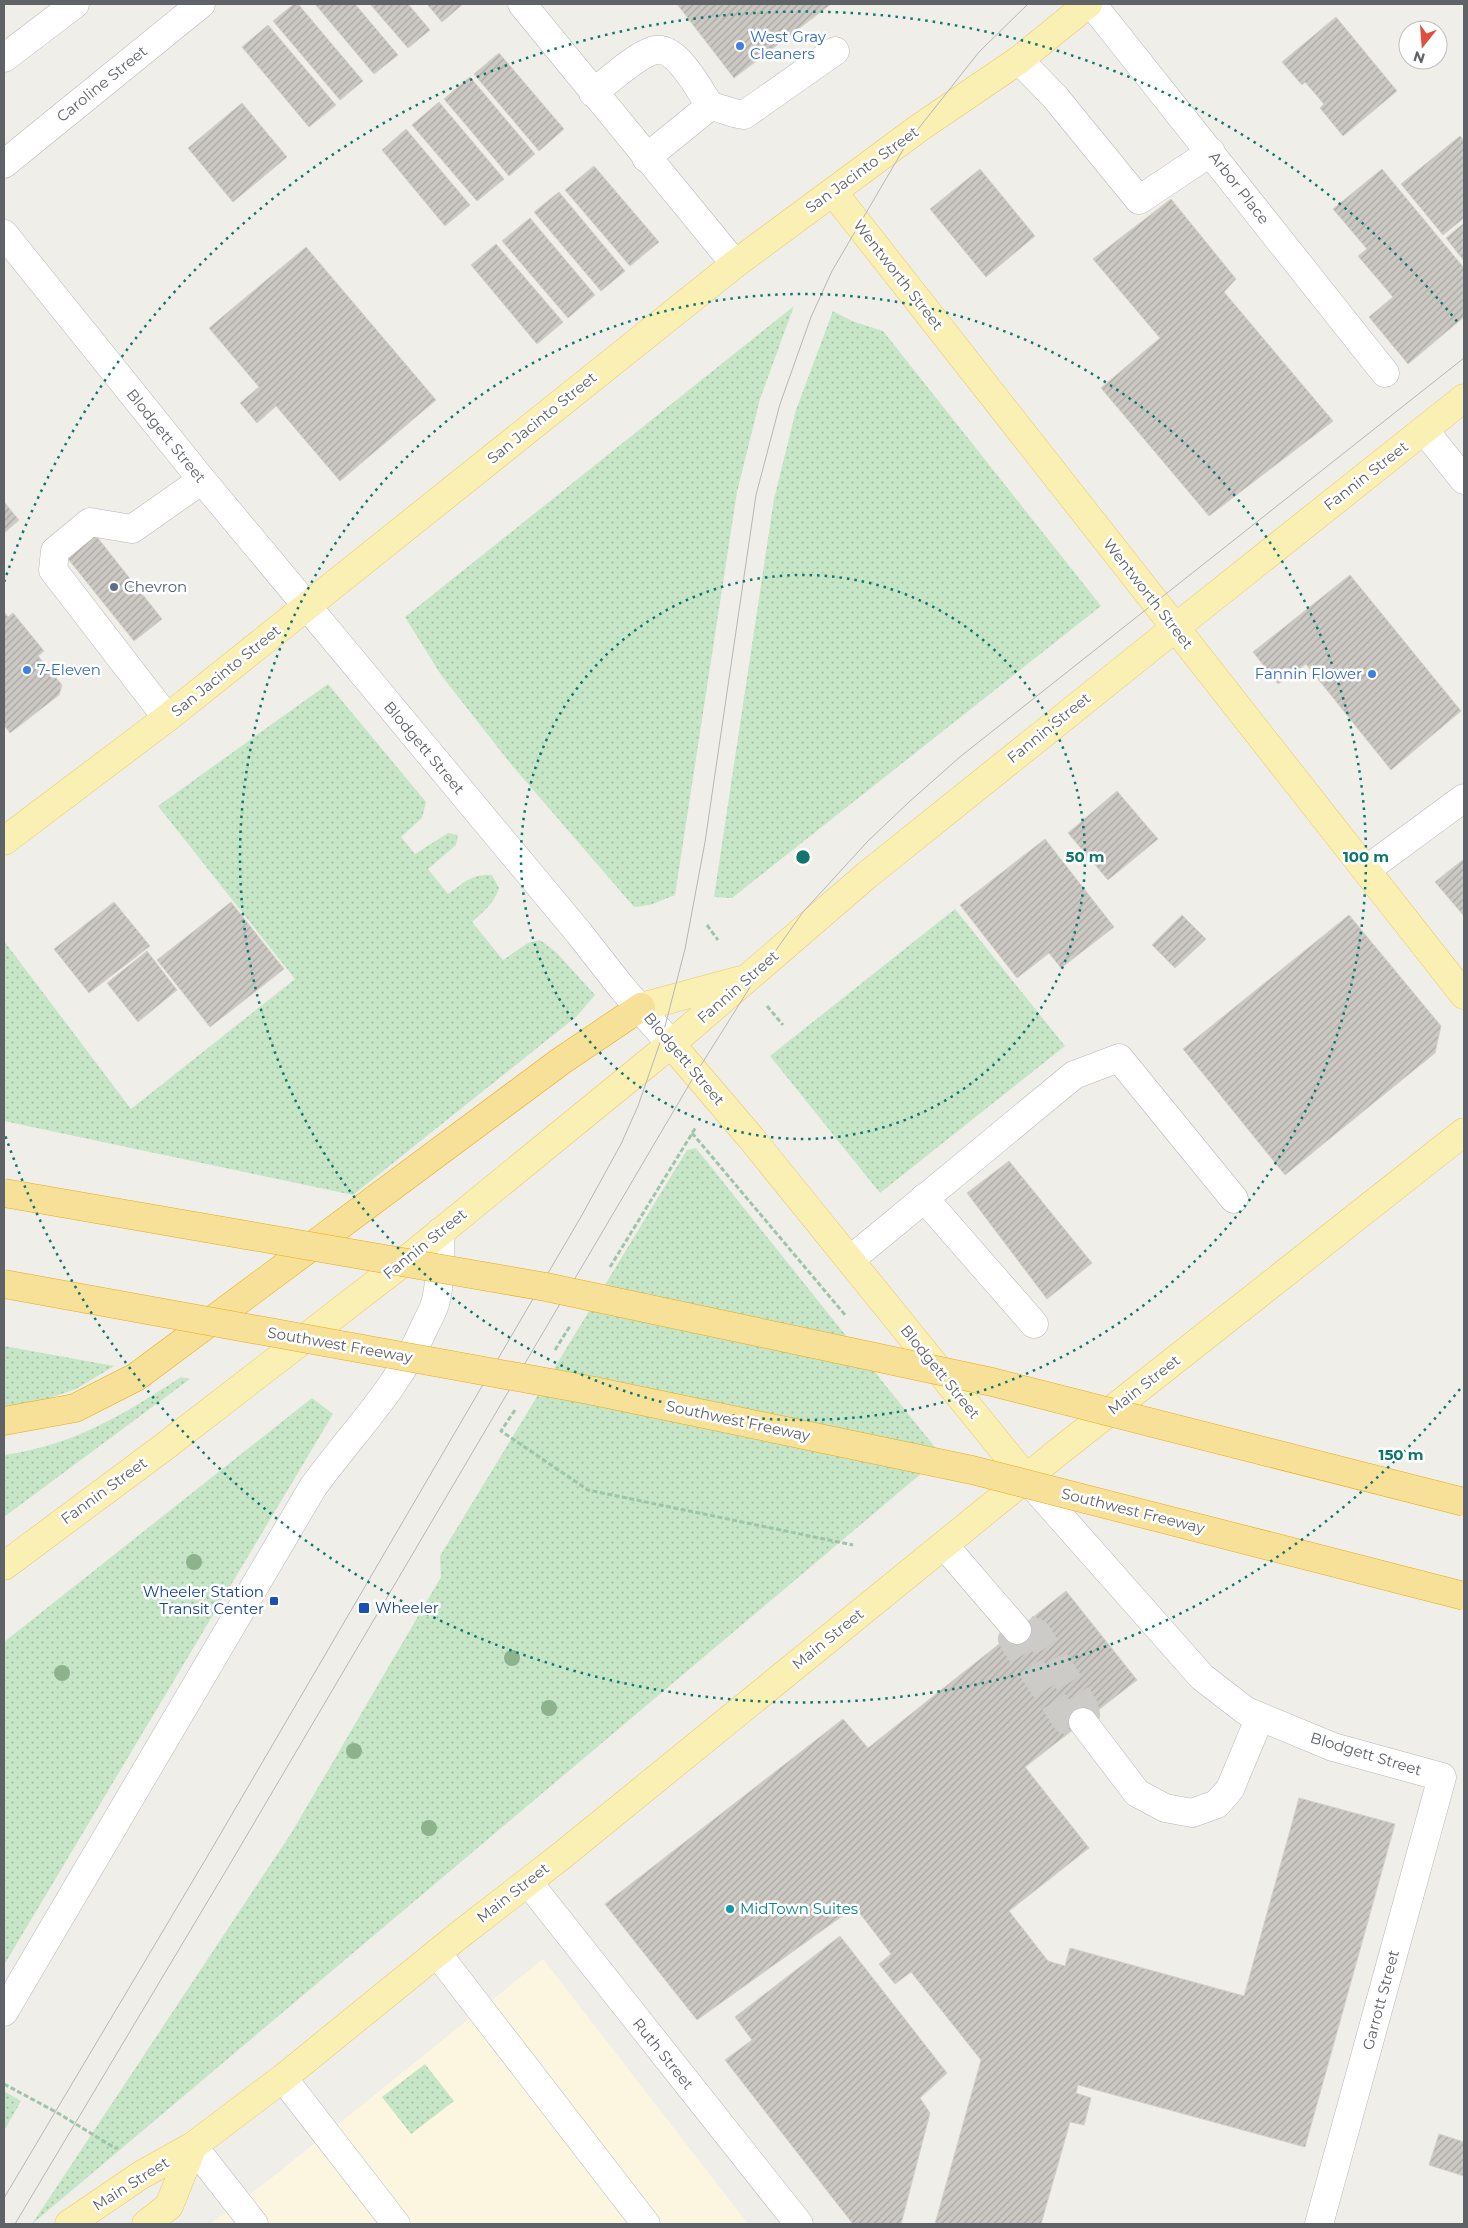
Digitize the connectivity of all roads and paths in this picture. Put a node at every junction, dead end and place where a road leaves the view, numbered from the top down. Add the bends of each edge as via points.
1 (75, 4) edge
2 (201, 4) edge
3 (522, 4) edge
4 (1088, 4) edge
5 (1092, 4) edge
6 (835, 51) dead end
7 (4, 58) edge
8 (1019, 60) junction
9 (593, 92) junction
10 (710, 106) junction
11 (1210, 152) junction
12 (646, 158) junction
13 (4, 164) edge
14 (832, 192) junction
15 (4, 234) edge
16 (735, 264) junction
17 (1385, 372) dead end
18 (1464, 398) edge
19 (1424, 430) junction
20 (202, 480) junction
21 (1464, 480) edge
22 (307, 607) junction
23 (1175, 628) junction
24 (167, 718) junction
25 (1464, 798) edge
26 (4, 842) edge
27 (1366, 870) junction
28 (708, 925) dead end
29 (718, 940) dead end
30 (747, 979) junction
31 (1464, 994) edge
32 (767, 1006) dead end
33 (641, 1008) junction
34 (782, 1025) dead end
35 (671, 1044) junction
36 (1464, 1132) edge
37 (692, 1133) dead end
38 (4, 1193) edge
39 (924, 1198) junction
40 (1234, 1199) dead end
41 (440, 1232) junction
42 (850, 1260) junction
43 (4, 1284) edge
44 (851, 1321) dead end
45 (1034, 1324) dead end
46 (4, 1421) edge
47 (501, 1432) dead end
48 (1026, 1478) junction
49 (1464, 1502) edge
50 (853, 1545) dead end
51 (944, 1545) junction
52 (4, 1566) edge
53 (1464, 1596) edge
54 (1017, 1630) tunnel mouth
55 (1260, 1717) junction
56 (1083, 1722) dead end
57 (1442, 1777) joint
58 (528, 1882) junction
59 (437, 1953) junction
60 (4, 2012) edge
61 (283, 2078) junction
62 (4, 2084) edge
63 (193, 2146) junction
64 (123, 2148) dead end
65 (69, 2224) edge
66 (146, 2224) edge
67 (254, 2224) edge
68 (396, 2224) edge
69 (646, 2224) edge
70 (799, 2224) edge
71 (1319, 2224) edge

1 - 7 street
2 - 13 street, Caroline Street
3 - 9 street
4 - 8 main road, San Jacinto Street
5 - 11 street, Arbor Place
6 - 10 street via 744,115
8 - 11 street via 1055,97 1139,200
8 - 14 main road, San Jacinto Street
9 - 10 street via 638,58 657,50 667,52 687,69
9 - 12 street
10 - 12 street
11 - 17 street, Arbor Place
12 - 16 street
14 - 16 main road, San Jacinto Street
14 - 23 main road, Wentworth Street
15 - 20 street, Blodgett Street
16 - 22 main road, San Jacinto Street
18 - 19 main road, Fannin Street
19 - 21 street
19 - 23 main road, Fannin Street
20 - 22 street, Blodgett Street
20 - 24 street via 132,529 90,522 55,551 53,570
22 - 24 main road, San Jacinto Street
22 - 33 street, Blodgett Street
23 - 27 main road, Wentworth Street
23 - 30 main road, Fannin Street via 867,875
24 - 26 main road, San Jacinto Street
25 - 27 street
27 - 31 main road, Wentworth Street
28 - 29 path
30 - 33 main road
30 - 35 main road, Fannin Street
32 - 34 path
33 - 35 street, Blodgett Street
33 - 46 highway via 561,1061 136,1377 75,1408
35 - 41 main road, Fannin Street
35 - 42 main road, Blodgett Street
36 - 48 main road, Main Street
37 - 44 path
38 - 49 highway, bridge via 566,1291 992,1382
39 - 40 street via 1074,1075 1119,1058
39 - 42 street
39 - 45 street
41 - 52 main road, Fannin Street via 164,1447
41 - 60 street via 441,1264 436,1301 415,1348 384,1399 340,1449 313,1487
42 - 48 main road, Blodgett Street
43 - 53 highway, Southwest Freeway, bridge via 589,1390 972,1470
47 - 50 path via 588,1490
48 - 51 main road, Main Street
48 - 55 street, Blodgett Street via 1202,1676 1246,1711
51 - 54 street
51 - 58 main road, Main Street
55 - 56 street via 1230,1789 1217,1804 1192,1813 1165,1808 1138,1793
55 - 57 street, Blodgett Street via 1332,1747
57 - 71 street, Garrott Street
58 - 59 main road, Main Street
58 - 70 street, Ruth Street
59 - 61 main road, Main Street
59 - 69 street
61 - 63 main road, Main Street
61 - 68 street
62 - 64 path via 115,2148
63 - 65 main road, Main Street via 141,2175
63 - 66 main road, Main Street via 169,2206
63 - 67 street

